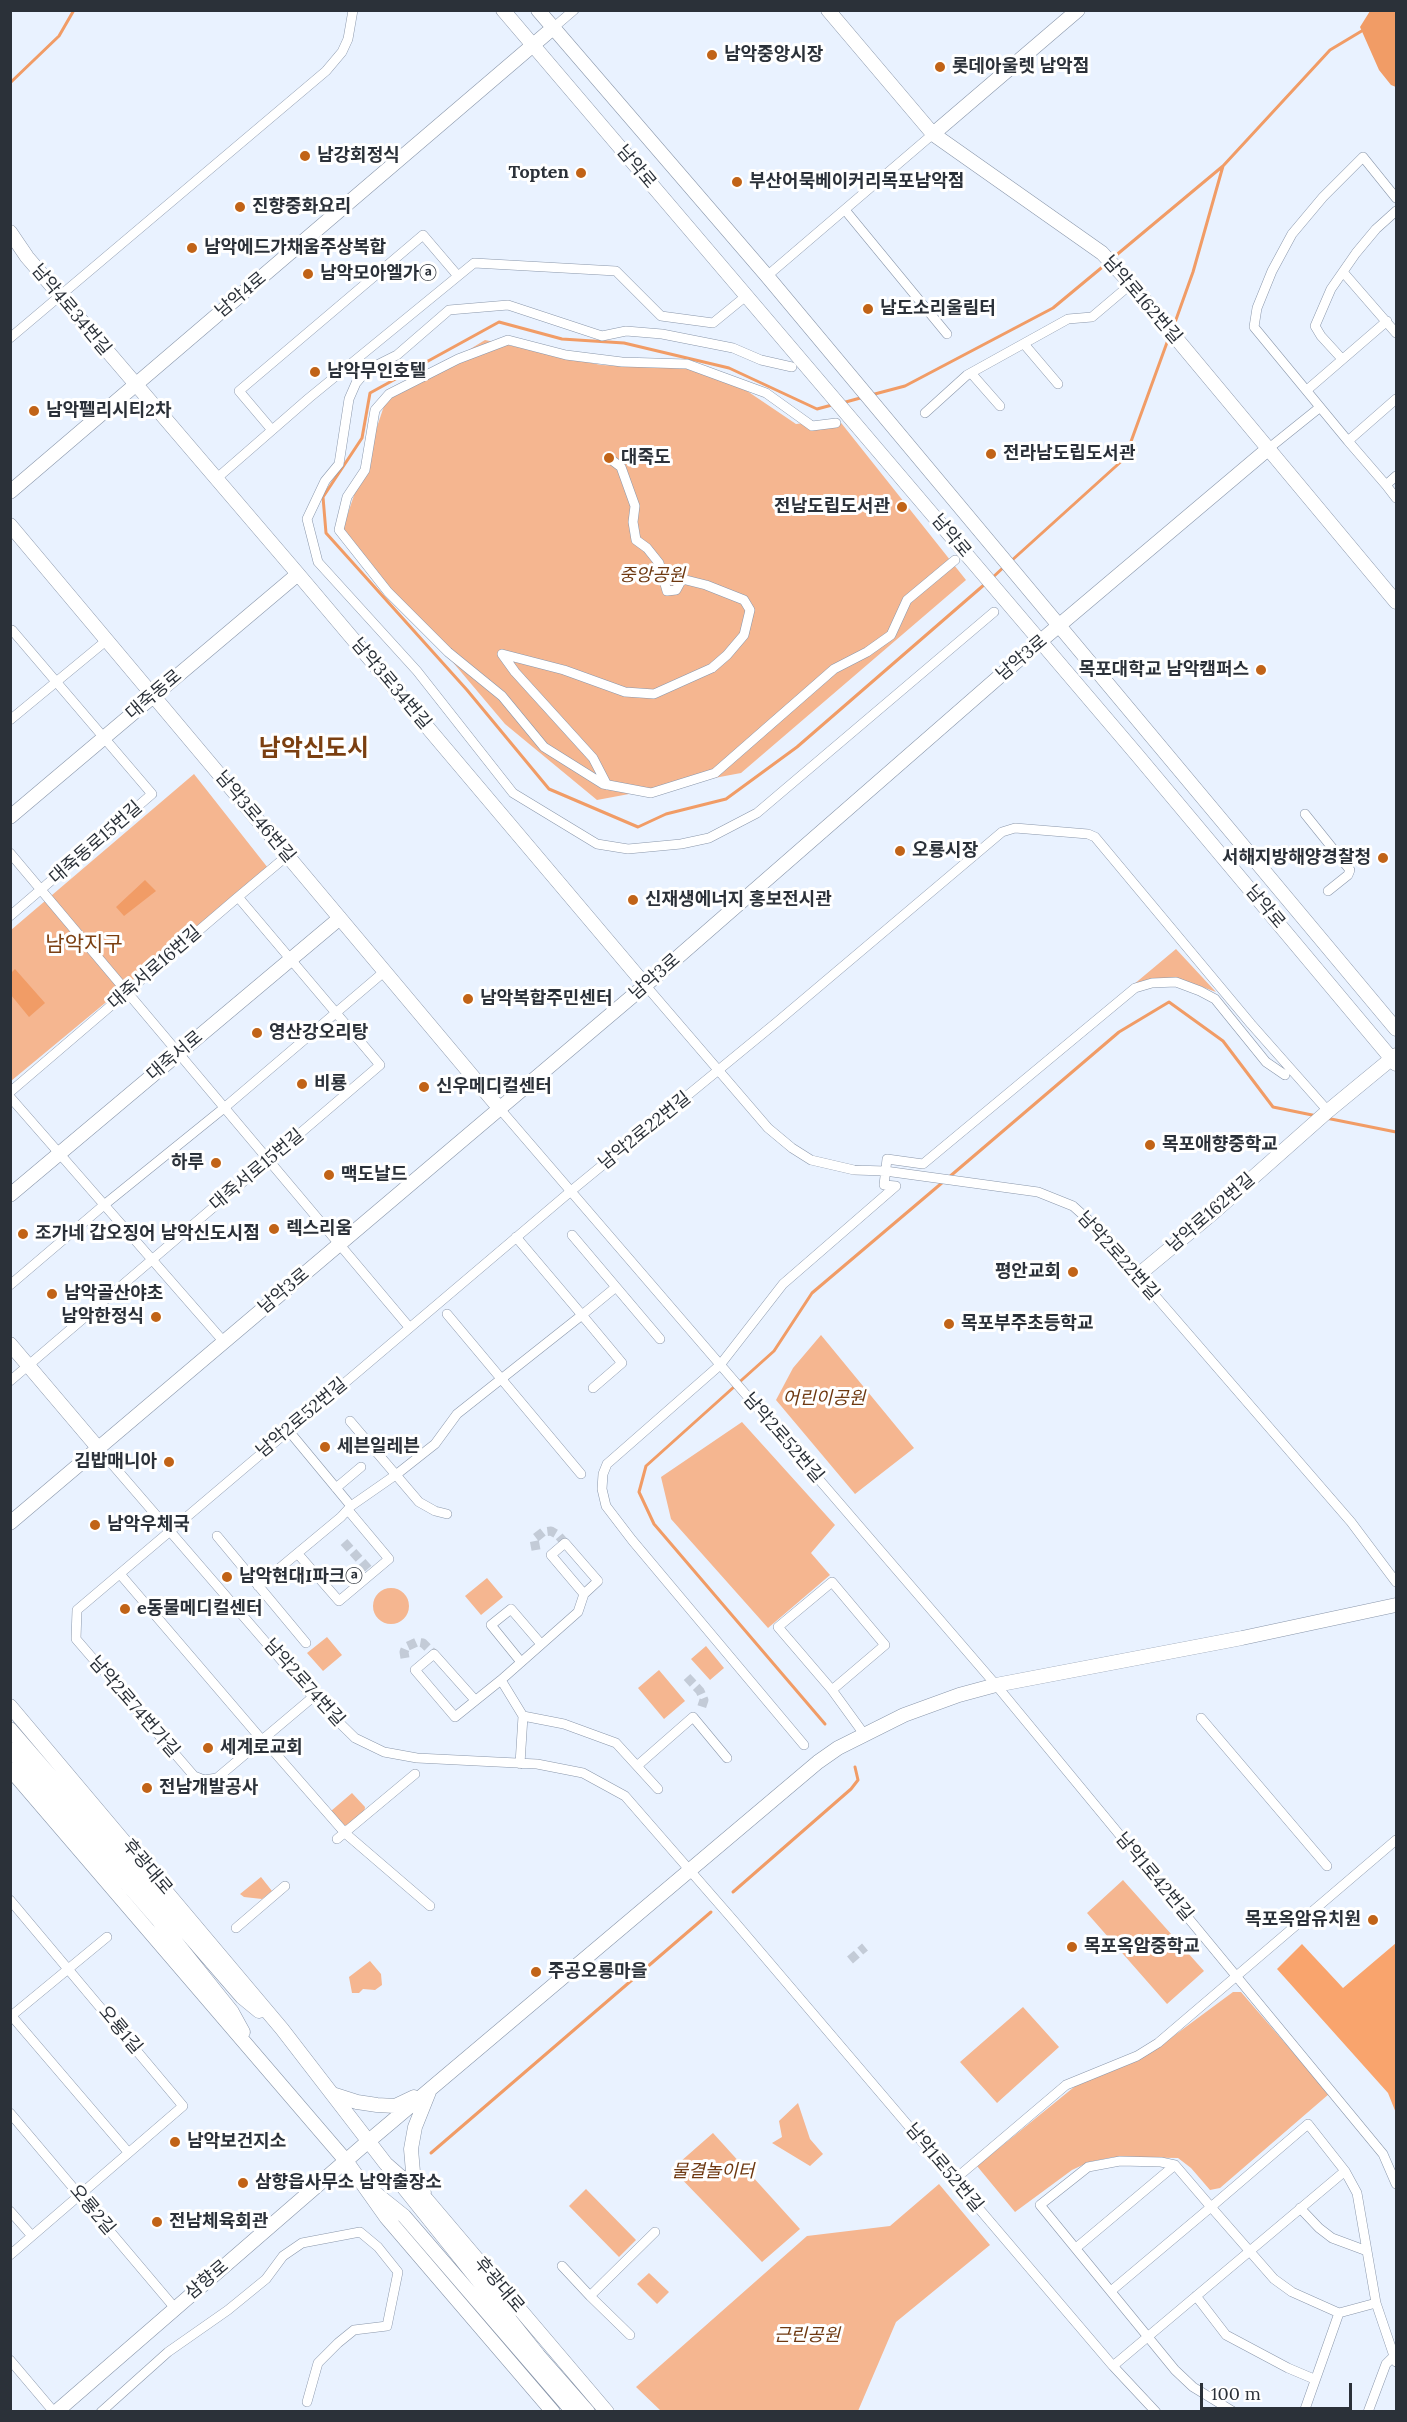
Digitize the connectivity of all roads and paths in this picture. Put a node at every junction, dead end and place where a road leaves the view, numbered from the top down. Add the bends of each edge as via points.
1 (353, 10) edge
2 (503, 10) edge
3 (538, 10) edge
4 (574, 10) edge
5 (828, 10) edge
6 (1078, 10) edge
7 (554, 28) junction
8 (533, 45) junction
9 (933, 134) junction
10 (1396, 198) edge
11 (845, 210) junction
12 (1396, 211) edge
13 (10, 232) edge
14 (1343, 272) junction
15 (458, 276) junction
16 (767, 276) junction
17 (1129, 281) junction
18 (746, 296) junction
19 (60, 297) junction
20 (1387, 321) junction
21 (1396, 333) edge
22 (947, 334) dead end
23 (10, 338) edge
24 (1024, 344) junction
25 (1342, 359) junction
26 (792, 368) dead end
27 (971, 373) junction
28 (1058, 384) dead end
29 (135, 385) junction
30 (1307, 390) junction
31 (1396, 399) edge
32 (1000, 406) dead end
33 (1319, 408) junction
34 (925, 413) dead end
35 (836, 423) dead end
36 (272, 430) junction
37 (1348, 441) junction
38 (1268, 449) junction
39 (609, 458) dead end
40 (1396, 476) edge
41 (216, 479) junction
42 (1386, 485) junction
43 (10, 492) edge
44 (1396, 498) edge
45 (10, 525) edge
46 (955, 560) dead end
47 (298, 574) junction
48 (1396, 602) edge
49 (994, 612) dead end
50 (1059, 626) junction
51 (10, 631) edge
52 (106, 640) junction
53 (1040, 643) junction
54 (57, 682) junction
55 (153, 695) junction
56 (10, 720) edge
57 (104, 737) junction
58 (606, 785) junction
59 (1305, 814) dead end
60 (10, 817) edge
61 (10, 853) edge
62 (288, 855) junction
63 (41, 890) junction
64 (1328, 891) dead end
65 (237, 897) junction
66 (10, 916) edge
67 (340, 918) junction
68 (290, 959) junction
69 (385, 971) junction
70 (646, 986) junction
71 (127, 993) junction
72 (336, 1013) junction
73 (1396, 1029) edge
74 (178, 1053) junction
75 (1395, 1059) edge
76 (719, 1071) junction
77 (1285, 1074) dead end
78 (10, 1092) edge
79 (10, 1097) edge
80 (224, 1108) junction
81 (500, 1109) junction
82 (1326, 1112) junction
83 (60, 1154) junction
84 (268, 1160) junction
85 (885, 1172) junction
86 (571, 1191) junction
87 (10, 1195) edge
88 (104, 1205) junction
89 (573, 1235) dead end
90 (516, 1237) junction
91 (339, 1244) junction
92 (151, 1259) junction
93 (1137, 1276) junction
94 (10, 1285) edge
95 (616, 1287) junction
96 (447, 1314) dead end
97 (582, 1315) junction
98 (409, 1327) junction
99 (660, 1339) dead end
100 (224, 1342) junction
101 (10, 1344) edge
102 (29, 1365) junction
103 (720, 1365) junction
104 (502, 1379) junction
105 (10, 1381) edge
106 (593, 1388) dead end
107 (350, 1421) dead end
108 (288, 1430) junction
109 (99, 1449) junction
110 (362, 1467) dead end
111 (397, 1474) junction
112 (581, 1474) dead end
113 (336, 1488) junction
114 (349, 1508) junction
115 (447, 1514) dead end
116 (10, 1523) edge
117 (171, 1530) junction
118 (217, 1536) dead end
119 (298, 1554) junction
120 (120, 1574) junction
121 (1396, 1582) edge
122 (258, 1586) junction
123 (584, 1593) junction
124 (1396, 1605) edge
125 (306, 1643) dead end
126 (541, 1644) junction
127 (521, 1662) junction
128 (501, 1680) junction
129 (996, 1685) junction
130 (832, 1690) junction
131 (313, 1697) junction
132 (475, 1700) junction
133 (10, 1706) edge
134 (700, 1709) dead end
135 (523, 1716) junction
136 (693, 1717) junction
137 (1201, 1718) dead end
138 (10, 1729) edge
139 (864, 1734) junction
140 (265, 1743) junction
141 (804, 1745) dead end
142 (10, 1749) edge
143 (727, 1758) dead end
144 (520, 1764) junction
145 (637, 1766) junction
146 (10, 1768) edge
147 (415, 1774) dead end
148 (658, 1789) dead end
149 (341, 1836) junction
150 (1396, 1840) edge
151 (1328, 1866) dead end
152 (691, 1871) junction
153 (285, 1886) dead end
154 (10, 1900) edge
155 (430, 1906) dead end
156 (236, 1928) dead end
157 (107, 1937) dead end
158 (69, 1969) junction
159 (1237, 1978) junction
160 (11, 2016) edge
161 (282, 2029) junction
162 (255, 2056) junction
163 (430, 2091) junction
164 (332, 2094) junction
165 (10, 2113) edge
166 (364, 2146) junction
167 (128, 2152) junction
168 (347, 2162) junction
169 (386, 2164) junction
170 (1174, 2165) junction
171 (1345, 2171) junction
172 (954, 2180) junction
173 (363, 2183) junction
174 (1396, 2184) edge
175 (79, 2194) junction
176 (427, 2200) junction
177 (1211, 2207) junction
178 (1300, 2208) junction
179 (10, 2211) edge
180 (655, 2232) dead end
181 (32, 2236) junction
182 (1076, 2248) junction
183 (1366, 2251) junction
184 (1249, 2252) junction
185 (10, 2255) edge
186 (562, 2266) dead end
187 (1111, 2291) junction
188 (590, 2296) junction
189 (1196, 2296) junction
190 (1376, 2303) junction
191 (174, 2307) junction
192 (1339, 2313) junction
193 (630, 2335) dead end
194 (1148, 2337) junction
195 (10, 2360) edge
196 (1395, 2360) edge
197 (1113, 2366) junction
198 (1314, 2379) junction
199 (307, 2402) dead end
200 (55, 2412) edge
201 (101, 2412) edge
202 (553, 2412) edge
203 (573, 2412) edge
204 (588, 2412) edge
205 (607, 2412) edge
206 (1156, 2412) edge
207 (1234, 2412) edge
208 (1304, 2412) edge
209 (1368, 2412) edge

1 - 19 street via 348,39 326,71
2 - 8 street, 남악로
3 - 7 street, 남악로
4 - 7 street
5 - 9 street, 남악로162번길
6 - 9 street
7 - 8 street, 남악4로
7 - 16 street, 남악로
8 - 18 street, 남악로
8 - 29 street, 남악4로
9 - 11 street
9 - 17 street, 남악로162번길 via 1102,254
10 - 30 street via 1363,157 1292,234 1272,271 1254,327
11 - 16 street
11 - 22 street
12 - 14 street via 1376,229
13 - 19 street, 남악4로34번길
14 - 20 street
14 - 25 street via 1331,289 1316,326
15 - 18 street via 474,263 616,272 661,316 713,323
15 - 36 street
15 - 36 street via 423,235 239,391
16 - 50 street, 남악로
17 - 24 street via 1092,317 1068,319
17 - 38 street, 남악로162번길
18 - 53 street, 남악로
19 - 23 street
19 - 29 street, 남악4로34번길
20 - 21 street
20 - 25 street
24 - 27 street
24 - 28 street
25 - 30 street
26 - 49 street via 733,348 662,334 626,331 602,336 508,305 449,310 397,354 367,370 356,383 348,399 339,464 325,481 307,519 318,562 417,671 513,793 597,844 628,849 710,838 757,813
27 - 32 street
27 - 34 street
29 - 41 street, 남악3로34번길
29 - 43 street, 남악4로
30 - 33 street
31 - 37 street
33 - 37 street
33 - 38 street
35 - 58 street via 812,426 766,393 687,364 566,355 508,340 458,359 389,394 375,410 365,470 347,497 339,531 388,592 448,652 502,696 544,747
36 - 41 street
37 - 42 street
38 - 48 street, 남악로162번길
38 - 50 street, 남악3로
39 - 58 street via 621,467 635,506 636,540 659,563 667,591 676,590 682,579 744,600 750,610 744,634 727,655 712,668 654,694 625,692 564,670 502,654 593,758
40 - 42 street
41 - 47 street, 남악3로34번길
42 - 44 street
45 - 52 street, 남악3로46번길
46 - 58 street via 907,600 891,634 834,669 715,773 651,793
47 - 55 street, 대죽동로
47 - 70 street, 남악3로34번길
50 - 53 street, 남악3로
50 - 73 street, 남악로
51 - 54 street
52 - 54 street
52 - 55 street, 남악3로46번길
53 - 70 street, 남악3로
53 - 75 street, 남악로
54 - 56 street
54 - 57 street
55 - 57 street, 대죽동로
55 - 62 street, 남악3로46번길
57 - 60 street, 대죽동로
57 - 63 street, 대죽동로15번길 via 152,794
59 - 64 street via 1350,870
61 - 63 street
62 - 65 street, 대죽서로16번길
62 - 67 street, 남악3로46번길
63 - 66 street, 대죽동로15번길
63 - 71 street
65 - 68 street
65 - 71 street, 대죽서로16번길
67 - 68 street, 대죽서로
67 - 69 street, 남악3로46번길
68 - 72 street, 대죽서로15번길
68 - 74 street, 대죽서로
69 - 72 street
69 - 81 street, 남악3로46번길
70 - 76 street, 남악2로22번길
70 - 81 street, 남악3로
71 - 74 street
71 - 78 street, 대죽서로16번길
72 - 80 street
72 - 84 street, 대죽서로15번길 via 380,1065
74 - 80 street
74 - 83 street, 대죽서로
75 - 82 street
76 - 82 street via 994,837 1015,828 1088,834 1101,843
76 - 85 street, 남악2로22번길 via 768,1128 811,1160
76 - 86 street, 남악2로22번길
77 - 85 street via 1266,1062 1215,999 1190,985 1152,983 1135,988 1106,1010 923,1164 887,1159
79 - 83 street
80 - 84 street
80 - 88 street
81 - 86 street, 남악2로52번길
81 - 91 street, 남악3로
82 - 93 street, 남악로162번길
83 - 87 street, 대죽서로
83 - 88 street
84 - 91 street
84 - 92 street, 대죽서로15번길
85 - 93 street, 남악2로22번길 via 1038,1192 1073,1206
85 - 103 street via 884,1185 896,1186 783,1284
86 - 90 street, 남악2로52번길
86 - 103 street, 남악2로52번길
88 - 92 street
88 - 94 street
89 - 95 street
90 - 97 street
90 - 98 street, 남악2로52번길
91 - 98 street
91 - 100 street, 남악3로
92 - 100 street
92 - 102 street, 대죽서로15번길
93 - 121 street, 남악2로22번길 via 1350,1522
95 - 97 street
95 - 99 street
96 - 104 street
97 - 104 street
97 - 106 street via 622,1363
98 - 108 street, 남악2로52번길
100 - 109 street, 남악3로
101 - 102 street
102 - 105 street, 대죽서로15번길
102 - 109 street
103 - 129 street, 남악2로52번길
103 - 141 street via 607,1464 602,1489 606,1506 632,1540
104 - 111 street via 457,1414 435,1444
104 - 112 street
107 - 111 street
108 - 113 street
108 - 117 street, 남악2로52번길
109 - 116 street, 남악3로
109 - 117 street, 남악2로74번길
110 - 113 street
111 - 114 street
111 - 115 street via 426,1507
113 - 114 street
114 - 119 street
114 - 119 street via 389,1559 339,1601
117 - 120 street, 남악2로74번가길
117 - 131 street, 남악2로74번길
118 - 122 street
119 - 122 street
120 - 140 street
120 - 140 street, 남악2로74번가길 via 77,1610 76,1639 194,1776 204,1780 217,1778
122 - 125 street
123 - 123 street via 598,1581 565,1543 551,1555
123 - 126 street via 578,1612
124 - 129 street, 삼향로
126 - 127 street
126 - 127 street via 511,1608 491,1625
127 - 128 street
128 - 132 street
128 - 135 street
129 - 139 street, 삼향로 via 928,1706
129 - 159 street, 남악1로42번길
130 - 130 street via 778,1627 831,1582 885,1645
130 - 139 street
131 - 140 street, 남악2로74번가길
131 - 144 street, 남악2로74번길 via 355,1738 384,1752 417,1758
132 - 132 street via 455,1717 415,1671 434,1654
133 - 161 street, 후광대로
134 - 136 street
135 - 144 street
135 - 145 street via 564,1724 616,1743
136 - 143 street
136 - 145 street
137 - 151 street
138 - 161 street, 후광대로 via 242,1997
139 - 152 street, 삼향로 via 818,1762
140 - 149 street
142 - 162 street, 후광대로 via 232,2012
144 - 152 street, 남악2로74번길 via 583,1773 625,1796
145 - 148 street
146 - 162 street, 후광대로
147 - 149 street
149 - 155 street
150 - 159 street
152 - 163 street, 삼향로
152 - 172 street, 남악1로52번길
153 - 156 street
154 - 158 street, 오룡1길
157 - 158 street
158 - 160 street
158 - 167 street, 오룡1길 via 183,2106
159 - 172 street via 1158,2043 1137,2056 1066,2085
159 - 174 street, 남악1로42번길 via 1383,2154
160 - 167 street
161 - 164 street, 후광대로
162 - 168 street, 후광대로
163 - 164 street via 395,2106 357,2102
163 - 166 street, 삼향로
163 - 176 street via 415,2127 411,2149 413,2172
164 - 166 street, 후광대로
165 - 175 street, 오룡2길
166 - 168 street, 삼향로
166 - 169 street, 후광대로
167 - 175 street, 오룡1길
168 - 173 street, 후광대로
168 - 191 street, 삼향로
169 - 176 street, 후광대로
169 - 204 street, 후광대로 via 416,2206
170 - 177 street
170 - 182 street
170 - 182 street via 1120,2161 1095,2165 1040,2205
171 - 177 street via 1308,2124
171 - 178 street
171 - 183 street via 1357,2193
172 - 197 street, 남악1로52번길
173 - 202 street, 후광대로 via 386,2217
173 - 203 street, 후광대로 via 404,2216
175 - 181 street, 오룡1길
175 - 191 street, 오룡2길
176 - 205 street, 후광대로
177 - 184 street
177 - 187 street
178 - 183 street via 1332,2238
178 - 184 street
179 - 181 street
180 - 188 street
181 - 185 street, 오룡1길
182 - 187 street
183 - 190 street
184 - 189 street
184 - 192 street via 1292,2292
186 - 188 street
187 - 194 street
188 - 193 street
189 - 194 street
189 - 198 street via 1226,2335
190 - 192 street
190 - 196 street
191 - 200 street, 삼향로
192 - 198 street
194 - 197 street
194 - 207 street via 1193,2386
195 - 200 street
196 - 209 street via 1386,2364
197 - 206 street, 남악1로52번길
198 - 208 street
199 - 201 street via 318,2363 338,2343 354,2330 387,2326 398,2272 360,2232 303,2243 284,2256 266,2279 168,2352

